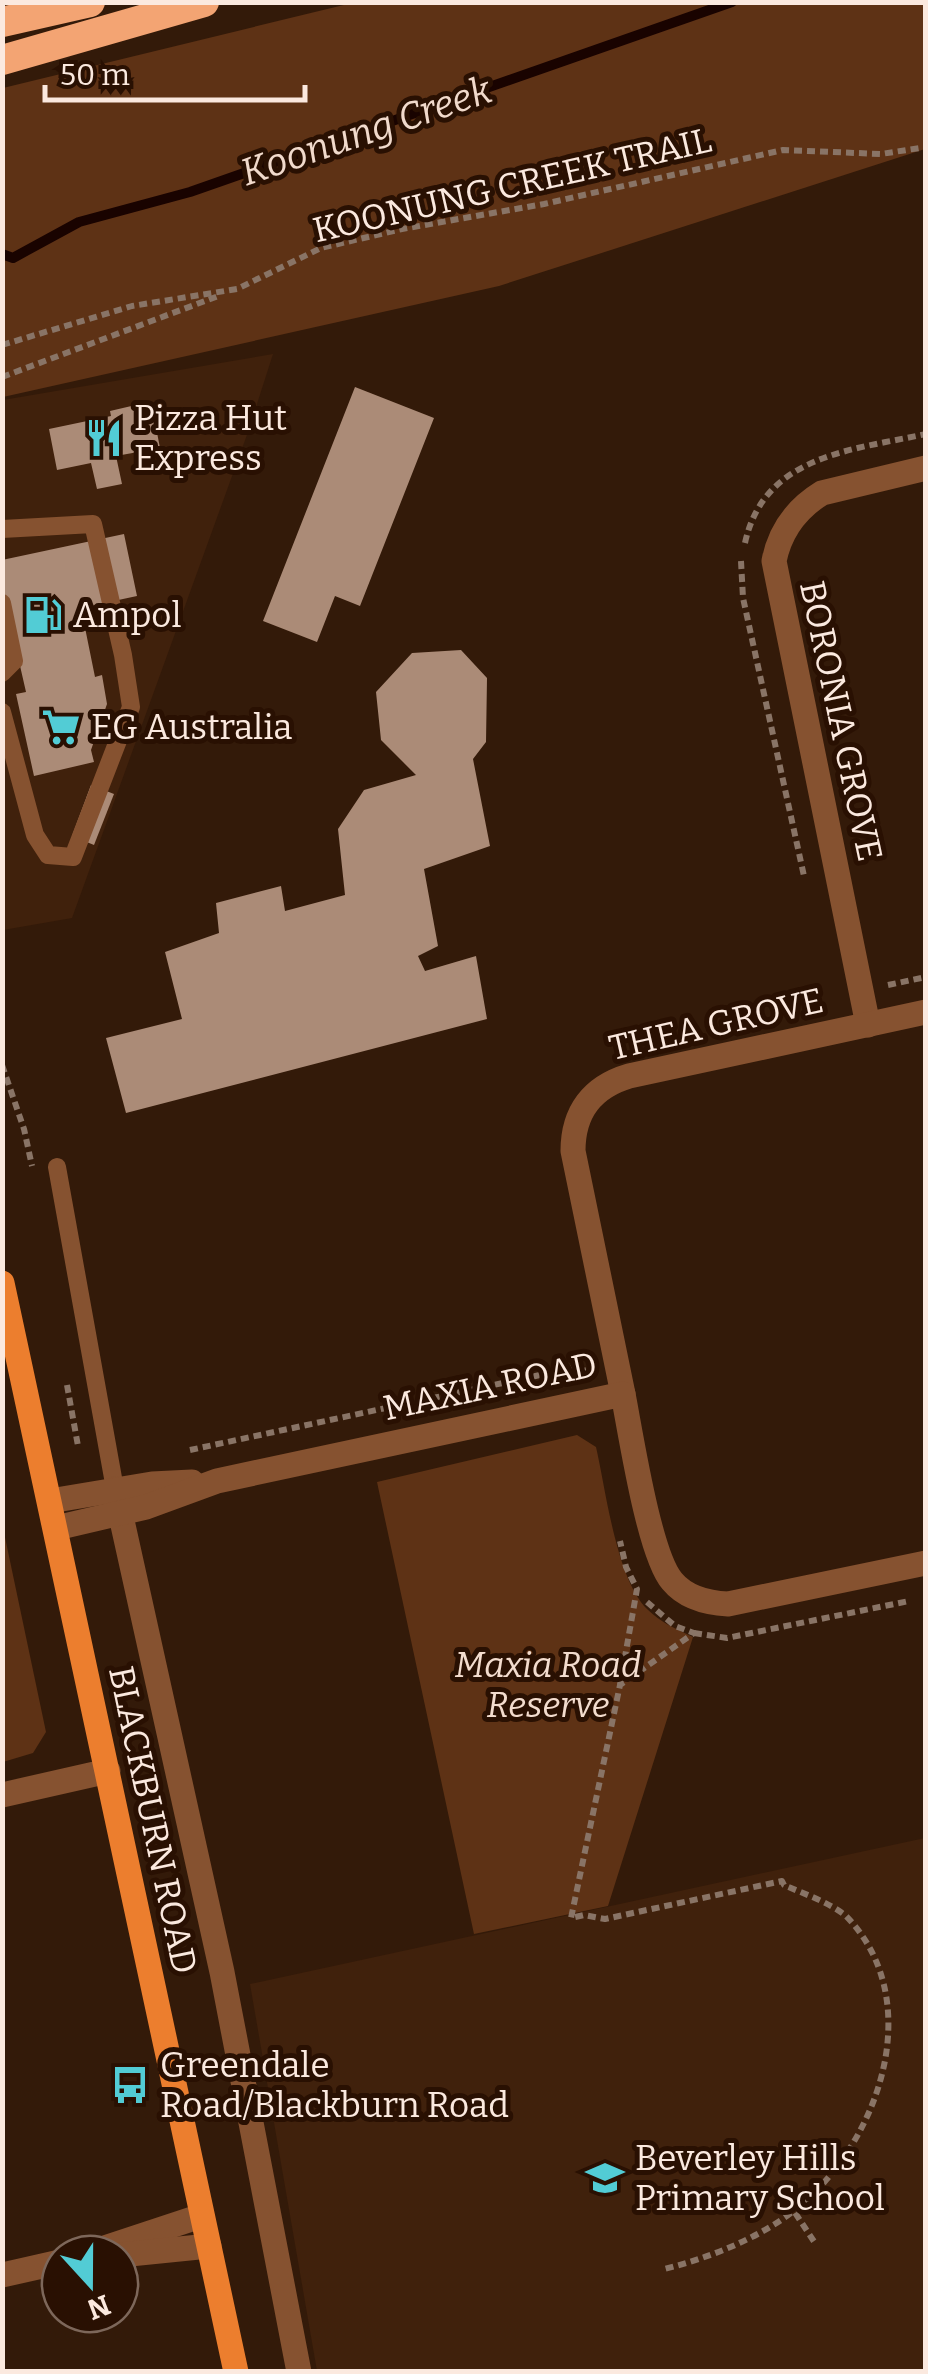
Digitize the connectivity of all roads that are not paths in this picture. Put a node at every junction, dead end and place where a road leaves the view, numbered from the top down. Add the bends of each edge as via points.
1 (90, 2) edge
2 (204, 2) edge
3 (2, 22) edge
4 (2, 60) edge
5 (926, 468) edge
6 (2, 529) edge
7 (2, 603) edge
8 (2, 673) edge
9 (2, 712) edge
10 (926, 1012) edge
11 (868, 1025) junction
12 (56, 1168) dead end
13 (2, 1284) edge
14 (8, 1332) edge
15 (622, 1394) junction
16 (115, 1490) junction
17 (50, 1501) junction
18 (56, 1528) junction
19 (926, 1563) edge
20 (108, 1771) junction
21 (2, 1795) edge
22 (202, 2216) junction
23 (140, 2236) edge
24 (208, 2246) junction
25 (140, 2253) edge
26 (40, 2266) edge
27 (2, 2275) edge
28 (236, 2372) edge
29 (300, 2372) edge

1 - 3 highway
2 - 4 highway
5 - 11 street, BORONIA GROVE via 822,492 789,523 774,561
6 - 9 lane via 93,524 123,655 131,706 73,858 48,855 35,836
7 - 8 lane via 14,661
10 - 11 street, THEA GROVE
11 - 15 street, THEA GROVE via 629,1076 601,1087 580,1110 574,1151
12 - 16 lane
13 - 14 main road, BLACKBURN ROAD
14 - 17 main road, BLACKBURN ROAD
15 - 16 street, MAXIA ROAD via 217,1481
15 - 19 street, MAXIA ROAD via 660,1560 682,1591 728,1604
16 - 17 street, MAXIA ROAD
16 - 18 street, MAXIA ROAD
16 - 29 street, BLACKBURN ROAD via 222,1972
17 - 18 main road, BLACKBURN ROAD
18 - 20 main road, BLACKBURN ROAD
20 - 21 street
20 - 22 main road, BLACKBURN ROAD
22 - 23 street
22 - 24 main road, BLACKBURN ROAD
24 - 25 street
24 - 28 main road, BLACKBURN ROAD
26 - 27 street

